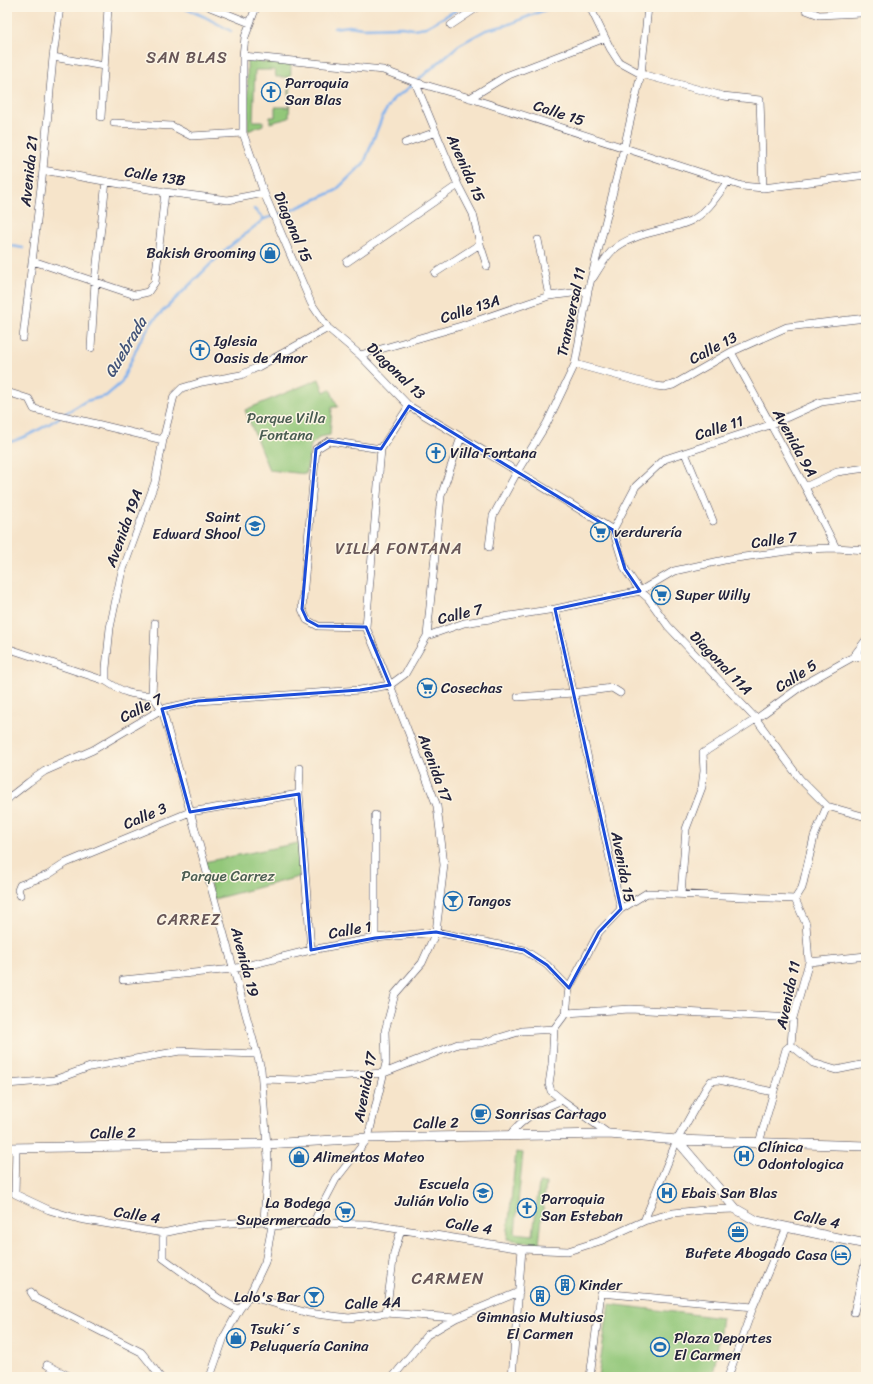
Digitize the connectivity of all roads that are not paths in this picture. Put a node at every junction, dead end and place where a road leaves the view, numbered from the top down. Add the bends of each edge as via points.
1 (60, 7) edge
2 (210, 7) edge
3 (256, 7) edge
4 (478, 7) edge
5 (590, 7) edge
6 (648, 7) edge
7 (108, 8) dead end
8 (806, 10) dead end
9 (866, 12) edge
10 (250, 23) junction
11 (451, 25) dead end
12 (605, 38) junction
13 (243, 56) junction
14 (53, 57) junction
15 (104, 66) junction
16 (641, 74) junction
17 (415, 82) junction
18 (470, 98) junction
19 (101, 117) dead end
20 (114, 122) dead end
21 (436, 132) junction
22 (243, 133) junction
23 (405, 143) dead end
24 (624, 148) junction
25 (43, 170) junction
26 (866, 175) edge
27 (106, 181) junction
28 (728, 181) junction
29 (458, 186) junction
30 (763, 188) junction
31 (165, 192) junction
32 (264, 193) junction
33 (538, 240) dead end
34 (480, 244) junction
35 (33, 261) junction
36 (347, 262) dead end
37 (487, 266) dead end
38 (435, 273) dead end
39 (590, 281) junction
40 (95, 282) junction
41 (588, 291) junction
42 (549, 296) junction
43 (866, 318) edge
44 (328, 328) junction
45 (23, 338) dead end
46 (91, 348) dead end
47 (731, 352) junction
48 (360, 355) junction
49 (574, 364) junction
50 (7, 392) edge
51 (866, 396) edge
52 (409, 406) junction
53 (770, 425) junction
54 (462, 437) junction
55 (163, 440) junction
56 (381, 449) junction
57 (686, 453) junction
58 (866, 468) edge
59 (517, 472) junction
60 (805, 487) junction
61 (713, 520) dead end
62 (613, 530) junction
63 (489, 547) dead end
64 (836, 548) junction
65 (866, 550) edge
66 (640, 591) junction
67 (555, 609) junction
68 (155, 623) dead end
69 (366, 628) junction
70 (427, 636) junction
71 (866, 640) edge
72 (7, 648) edge
73 (866, 656) edge
74 (853, 657) junction
75 (106, 681) junction
76 (390, 685) junction
77 (573, 692) junction
78 (620, 693) dead end
79 (152, 695) junction
80 (518, 697) dead end
81 (162, 709) junction
82 (756, 719) junction
83 (300, 768) dead end
84 (299, 794) junction
85 (7, 800) edge
86 (827, 806) junction
87 (190, 812) junction
88 (375, 815) dead end
89 (866, 817) edge
90 (681, 894) junction
91 (20, 895) dead end
92 (795, 899) junction
93 (621, 909) junction
94 (436, 932) junction
95 (375, 938) junction
96 (312, 950) junction
97 (866, 956) edge
98 (809, 962) junction
99 (233, 969) junction
100 (123, 980) dead end
101 (569, 988) junction
102 (566, 1013) junction
103 (793, 1018) junction
104 (554, 1029) junction
105 (791, 1045) junction
106 (256, 1054) junction
107 (866, 1064) edge
108 (384, 1073) junction
109 (262, 1079) junction
110 (7, 1084) edge
111 (773, 1092) junction
112 (562, 1100) junction
113 (609, 1134) junction
114 (509, 1136) junction
115 (368, 1138) junction
116 (677, 1140) junction
117 (691, 1141) junction
118 (759, 1143) junction
119 (266, 1144) junction
120 (866, 1146) edge
121 (12, 1148) edge
122 (685, 1150) junction
123 (736, 1209) junction
124 (264, 1221) junction
125 (644, 1221) junction
126 (313, 1222) junction
127 (272, 1226) junction
128 (787, 1227) junction
129 (401, 1230) junction
130 (163, 1233) junction
131 (866, 1244) edge
132 (522, 1249) junction
133 (866, 1258) edge
134 (31, 1292) dead end
135 (519, 1292) junction
136 (249, 1296) junction
137 (753, 1308) junction
138 (239, 1310) junction
139 (854, 1312) dead end
140 (386, 1313) junction
141 (456, 1318) junction
142 (47, 1364) dead end
143 (71, 1377) edge
144 (160, 1377) edge
145 (210, 1377) edge
146 (392, 1377) edge
147 (512, 1377) edge
148 (590, 1377) edge
149 (728, 1377) edge

1 - 14 street, Avenida 21
2 - 10 street
3 - 10 street
4 - 11 street
5 - 12 street
6 - 16 street
7 - 15 street
8 - 9 street via 819,15
10 - 13 street
12 - 16 street via 619,62
12 - 18 street via 506,76
13 - 17 street, Calle 15 via 383,70
13 - 22 street
14 - 15 street
14 - 25 street, Avenida 21
15 - 19 street
16 - 24 street
16 - 30 street via 723,96 760,100
17 - 18 street, Calle 15
17 - 21 street, Avenida 15
18 - 24 street, Calle 15
20 - 22 street via 172,126 191,136
21 - 23 street
21 - 29 street, Avenida 15
22 - 32 street, Diagonal 15
24 - 28 street, Calle 15
24 - 39 street, Transversal 11
25 - 27 street, Calle 13B
25 - 35 street, Avenida 21
26 - 30 street, Calle 15
27 - 31 street, Calle 13B
27 - 40 street
28 - 30 street, Calle 15 via 742,186
28 - 39 street via 709,207 691,221 636,237 612,251
29 - 34 street, Avenida 15 via 473,214
29 - 36 street
31 - 32 street, Calle 13B via 228,200
31 - 40 street via 155,282 148,292 135,295
32 - 44 street, Diagonal 15 via 311,303
33 - 42 street
34 - 37 street, Avenida 15
34 - 38 street
35 - 40 street
35 - 45 street, Avenida 21
39 - 41 street, Transversal 11
40 - 46 street
41 - 42 street, Calle 13A
41 - 49 street, Transversal 11
42 - 48 street, Calle 13A via 461,326
43 - 47 street, Calle 13 via 787,327
44 - 48 street, Diagonal 13
44 - 55 street, Avenida 19A via 241,375 182,388 174,396
47 - 49 street, Calle 13 via 673,385 664,387
47 - 53 street, Avenida 9A
48 - 52 street, Diagonal 13
49 - 59 street, Transversal 11 via 547,423
50 - 55 street via 29,399 34,409
51 - 53 street, Calle 11 via 821,402
52 - 54 street, Diagonal 13
52 - 56 street, Avenida 17
53 - 57 street, Calle 11
53 - 60 street, Avenida 9A
54 - 59 street, Diagonal 13
54 - 70 street via 441,496
55 - 75 street, Avenida 19A via 155,482 121,575 110,628
56 - 69 street, Avenida 17
56 - 69 street via 329,441 316,449 302,608 307,620 318,626
57 - 61 street
57 - 62 street, Calle 11 via 665,459 636,486
58 - 60 street via 837,472
59 - 62 street, Diagonal 13
59 - 63 street via 493,516
60 - 64 street, Avenida 9A
62 - 66 street, Diagonal 11A via 625,569
64 - 65 street, Calle 7
64 - 66 street, Calle 7 via 802,549 729,559 674,571
66 - 67 street, Calle 7
66 - 82 street, Diagonal 11A via 668,626
67 - 70 street, Calle 7 via 464,624
67 - 77 street, Avenida 15
68 - 79 street
69 - 76 street, Avenida 17
70 - 76 street, Calle 7 via 405,674
71 - 74 street
72 - 75 street
73 - 74 street, Calle 5
74 - 82 street, Calle 5 via 802,685
75 - 79 street via 120,690 140,696
76 - 81 street, Calle 7 via 360,690 198,701
76 - 94 street, Avenida 17 via 436,806 444,865
77 - 78 street via 612,688
77 - 80 street
77 - 93 street, Avenida 15
79 - 81 street, Avenida 19
81 - 85 street, Calle 7 via 93,750 45,772
81 - 87 street, Avenida 19
82 - 86 street, Diagonal 11A via 800,779
82 - 90 street, Calle 5 via 703,753 702,787 686,829
83 - 84 street
84 - 87 street, Calle 3
84 - 96 street
86 - 89 street
86 - 92 street via 814,837 802,888
87 - 91 street, Calle 3 via 66,863 48,874 20,885
87 - 99 street, Avenida 19
88 - 95 street
90 - 92 street
90 - 93 street via 647,893
92 - 98 street, Avenida 11 via 806,924
93 - 101 street, Avenida 15 via 599,932
94 - 95 street, Calle 1
94 - 101 street, Calle 1 via 524,950 547,965
94 - 108 street, Avenida 17 via 422,963 395,994 385,1030
95 - 96 street, Calle 1
96 - 99 street, Calle 1
97 - 98 street
98 - 103 street, Avenida 11
99 - 100 street, Calle 1
99 - 106 street, Avenida 19
101 - 102 street, Avenida 15
102 - 103 street via 630,1009
102 - 104 street
103 - 105 street, Avenida 11
104 - 108 street via 522,1031 482,1043 458,1044
104 - 112 street via 549,1084 551,1090
105 - 107 street via 813,1063 836,1070
105 - 111 street, Avenida 11 via 786,1049
106 - 109 street, Avenida 19
106 - 110 street via 180,1051 90,1067 54,1080
108 - 109 street via 298,1080
108 - 115 street, Avenida 17
109 - 119 street, Avenida 19
111 - 116 street via 726,1081 711,1081
111 - 118 street, Avenida 11
112 - 113 street
112 - 114 street via 527,1117
113 - 114 street, Calle 2
113 - 116 street, Calle 2
114 - 115 street, Calle 2
115 - 119 street, Calle 2
115 - 126 street via 336,1179
116 - 117 street, Calle 2
116 - 122 street
116 - 125 street
117 - 118 street, Calle 2
117 - 122 street via 687,1143
118 - 120 street, Calle 2
119 - 121 street, Calle 2
119 - 124 street, Avenida 19 via 268,1158
121 - 130 street, Calle 4 via 15,1194 49,1210 79,1219
122 - 123 street
123 - 125 street, Calle 4 via 673,1213
123 - 128 street, Calle 4 via 758,1221
124 - 127 street
124 - 130 street, Calle 4 via 200,1225
125 - 132 street, Calle 4 via 600,1241 568,1251
126 - 127 street, Calle 4
126 - 129 street, Calle 4 via 367,1224
127 - 136 street via 265,1262
128 - 131 street, Calle 4
128 - 137 street
129 - 132 street, Calle 4
129 - 140 street via 394,1253
130 - 138 street via 163,1258
132 - 135 street
133 - 139 street
134 - 144 street via 35,1298 140,1352
135 - 141 street, Calle 4A
135 - 147 street
136 - 138 street
136 - 140 street, Calle 4A via 308,1313 349,1318
137 - 148 street via 601,1293
137 - 149 street
138 - 145 street via 224,1337
140 - 141 street, Calle 4A
141 - 146 street via 428,1335
142 - 143 street

